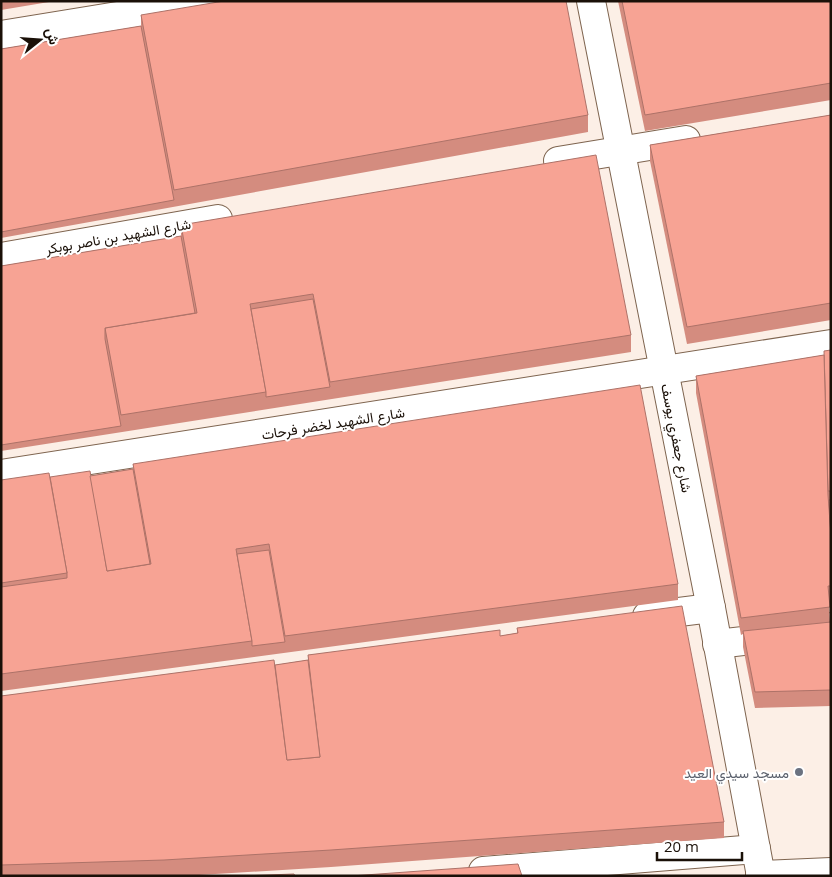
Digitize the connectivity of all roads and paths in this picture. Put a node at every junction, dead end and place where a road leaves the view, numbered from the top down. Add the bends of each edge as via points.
1 (210, 1) edge
2 (591, 1) edge
3 (173, 4) edge
4 (1, 35) edge
5 (706, 137) edge
6 (620, 151) junction
7 (532, 166) edge
8 (240, 216) edge
9 (1, 257) edge
10 (831, 344) edge
11 (664, 371) junction
12 (1, 474) edge
13 (711, 608) junction
14 (622, 620) edge
15 (831, 627) edge
16 (717, 644) junction
17 (759, 867) edge
18 (831, 872) edge
19 (455, 873) edge

1 - 3 street
2 - 6 street, شارع جعفري يوسف
3 - 4 street
5 - 6 street
6 - 7 street
6 - 11 street, شارع جعفري يوسف
8 - 9 street, شارع الشهيد بن ناصر بوبكر
10 - 11 street, شارع الشهيد لخضر فرحات
11 - 12 street, شارع الشهيد لخضر فرحات
11 - 13 street, شارع جعفري يوسف
13 - 14 street
13 - 16 street, شارع جعفري يوسف
15 - 16 street via 821,632
16 - 17 street, شارع جعفري يوسف
17 - 18 street
17 - 19 street via 530,869

